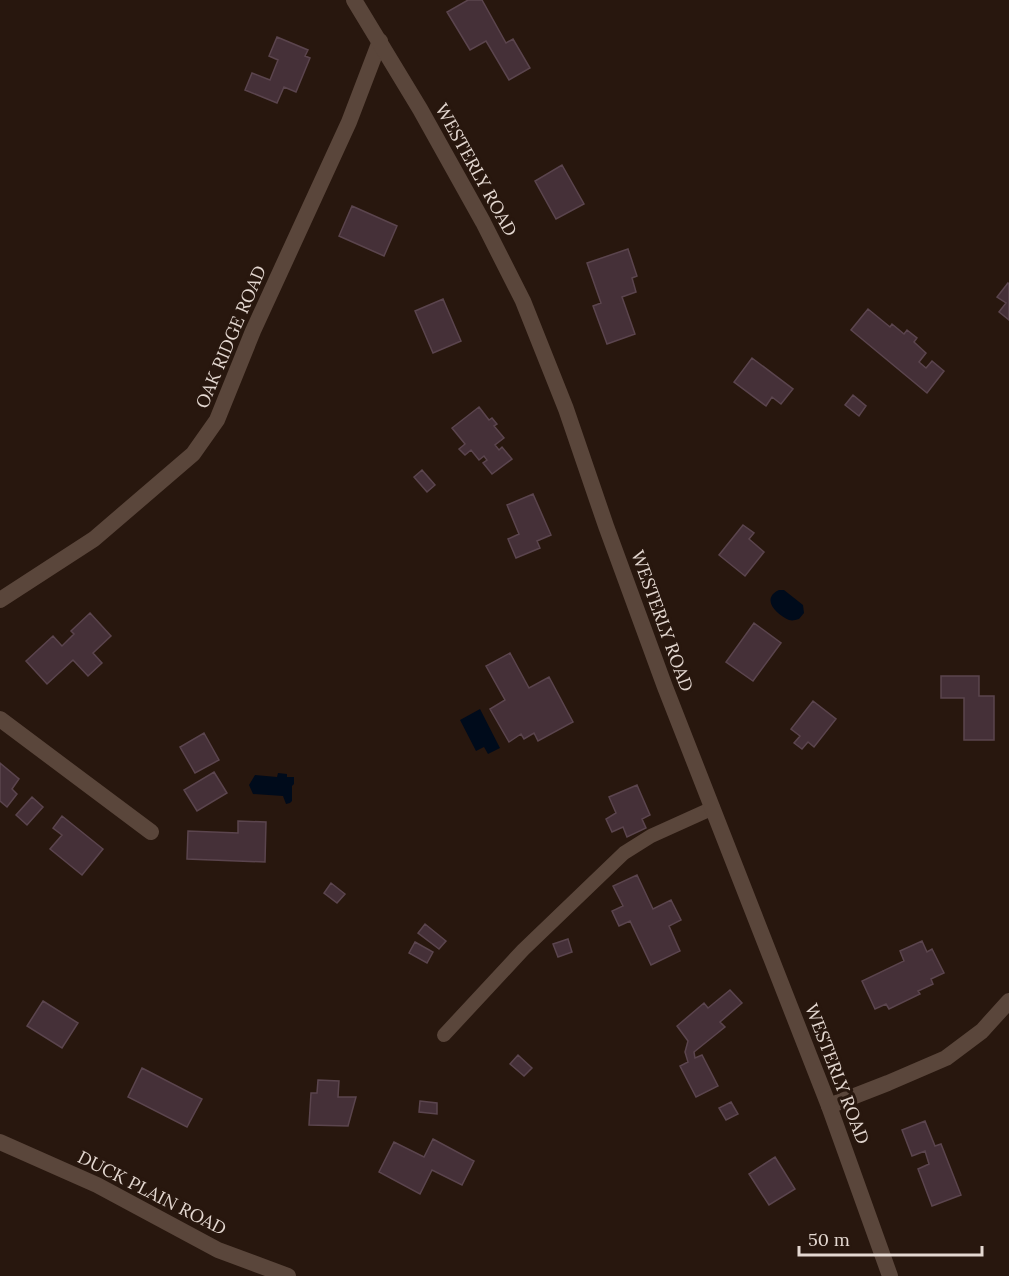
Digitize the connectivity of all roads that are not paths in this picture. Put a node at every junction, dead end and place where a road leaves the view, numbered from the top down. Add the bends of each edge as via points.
1 (354, 0) edge
2 (380, 41) junction
3 (0, 600) edge
4 (0, 719) edge
5 (713, 808) junction
6 (151, 832) dead end
7 (1009, 1001) edge
8 (444, 1035) dead end
9 (829, 1106) junction
10 (0, 1142) edge
11 (288, 1276) edge
12 (890, 1276) edge

1 - 2 street, WESTERLY ROAD
2 - 3 street, OAK RIDGE ROAD via 349,122 253,331 217,420 193,454 94,539
2 - 5 street, WESTERLY ROAD via 478,212 523,301
4 - 6 street
5 - 8 lane via 624,853 523,950
5 - 9 street, WESTERLY ROAD
7 - 9 street via 982,1031 946,1058
9 - 12 street, WESTERLY ROAD
10 - 11 street, DUCK PLAIN ROAD via 97,1185 218,1250

